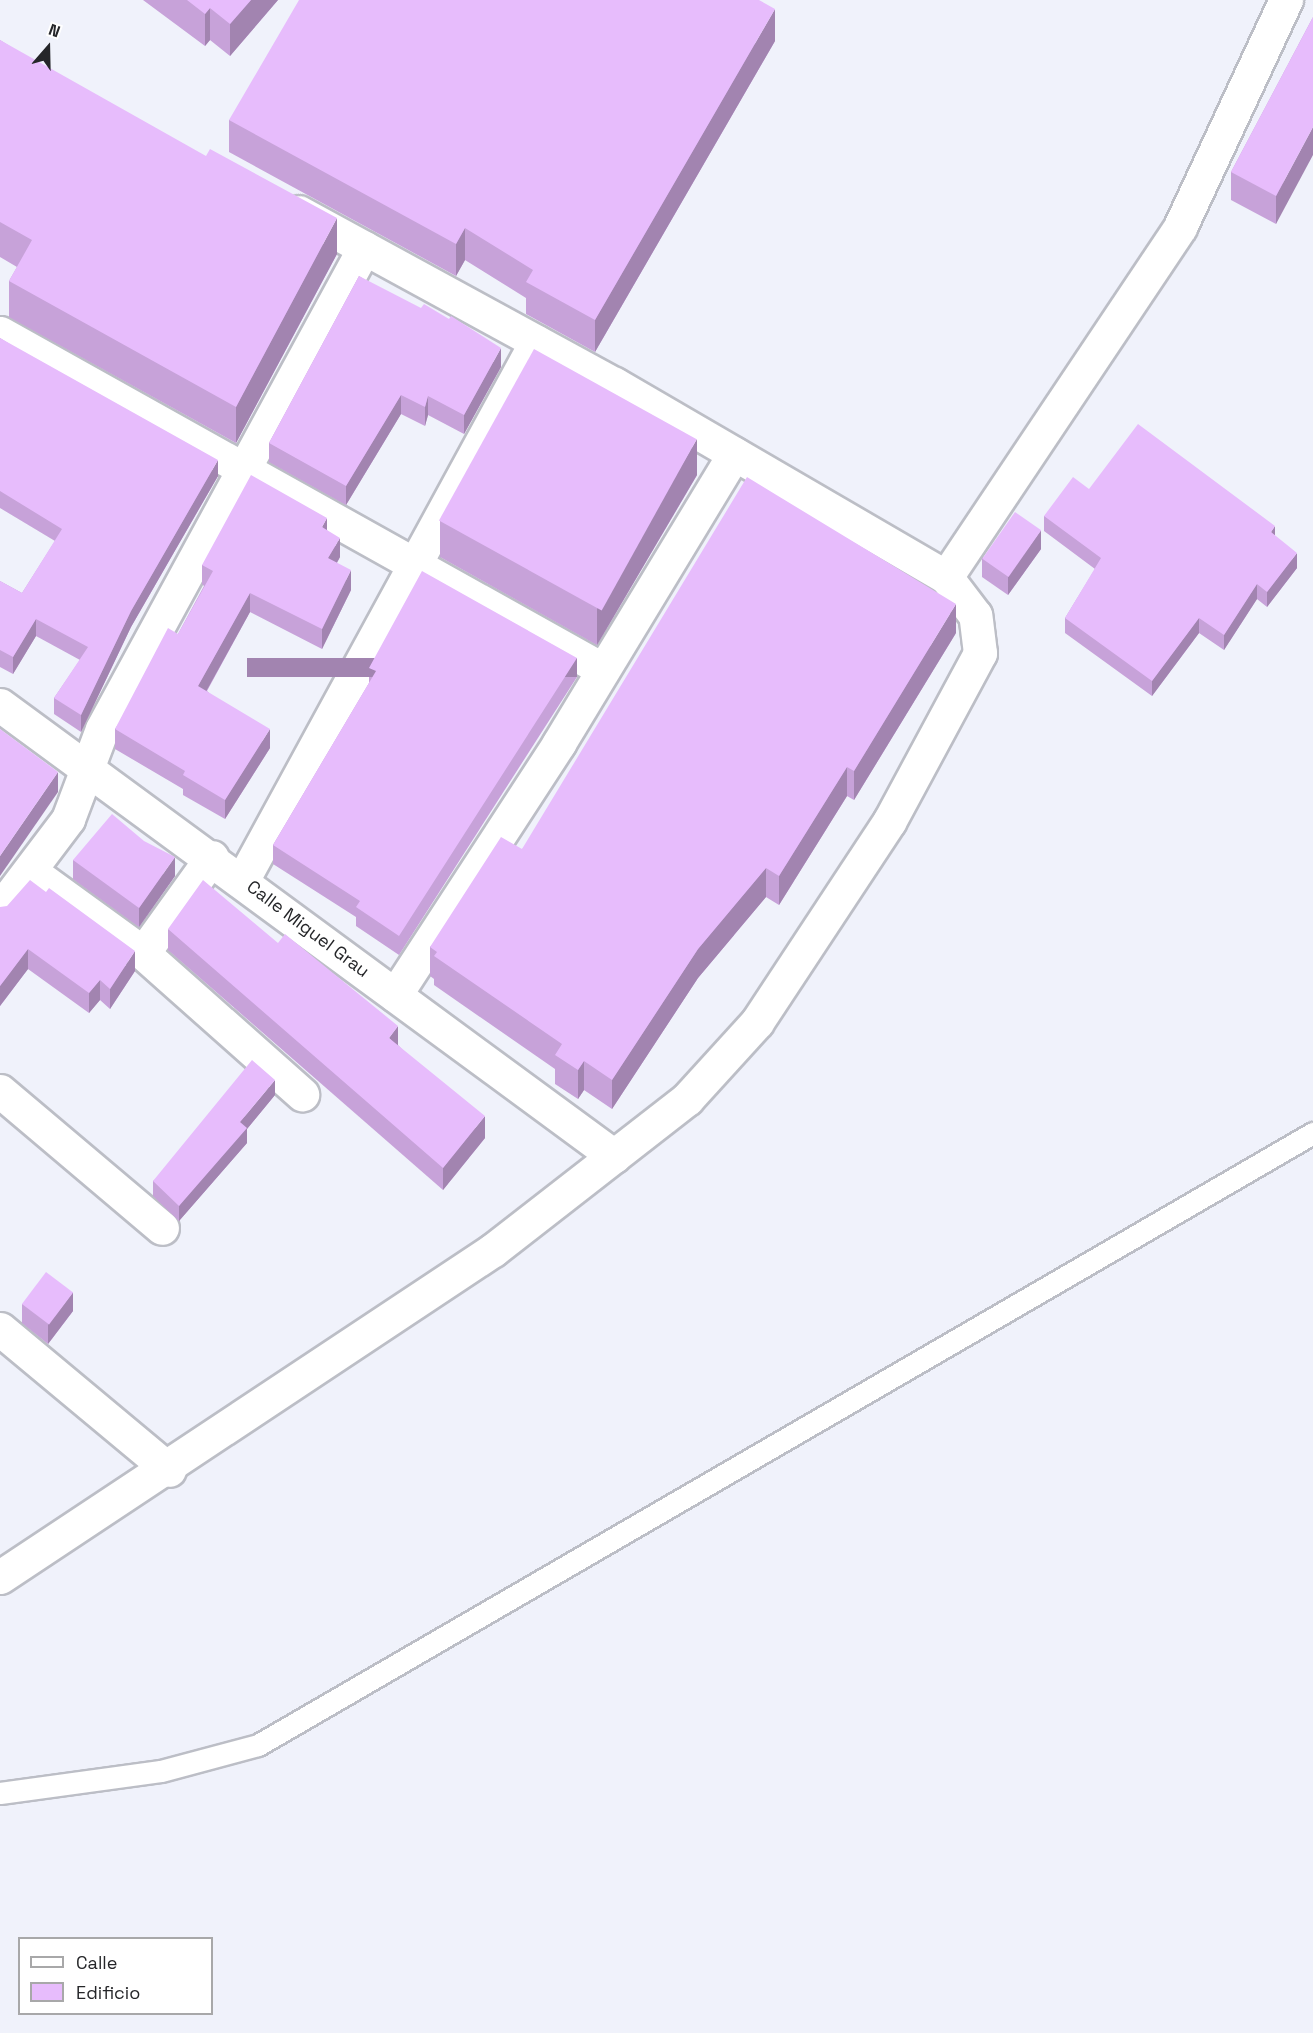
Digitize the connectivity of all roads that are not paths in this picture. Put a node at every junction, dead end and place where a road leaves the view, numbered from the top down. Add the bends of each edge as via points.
1 (1286, 0) edge
2 (271, 196) edge
3 (364, 248) junction
4 (0, 333) edge
5 (536, 342) junction
6 (734, 454) junction
7 (244, 467) junction
8 (414, 561) junction
9 (946, 577) junction
10 (602, 669) junction
11 (0, 705) edge
12 (87, 769) junction
13 (212, 857) junction
14 (33, 873) junction
15 (243, 879) junction
16 (0, 909) edge
17 (143, 953) junction
18 (395, 995) junction
19 (0, 1091) edge
20 (302, 1094) dead end
21 (1313, 1133) edge
22 (614, 1156) junction
23 (162, 1228) dead end
24 (0, 1329) edge
25 (169, 1470) junction
26 (0, 1577) edge
27 (0, 1793) edge

1 - 9 street via 1180,227
2 - 3 street
3 - 5 street
3 - 7 street
4 - 7 street
5 - 6 street
5 - 8 street
6 - 9 street
6 - 10 street
7 - 8 street
7 - 12 street via 102,729
8 - 10 street
8 - 15 street
9 - 22 street via 975,615 981,653 889,822 757,1022 687,1099
10 - 18 street
11 - 12 street, Calle Miguel Grau
12 - 13 street, Calle Miguel Grau
12 - 14 street via 68,819
13 - 15 street, Calle Miguel Grau
13 - 17 street
14 - 16 street
14 - 17 street
15 - 18 street, Calle Miguel Grau
17 - 20 street
18 - 22 street, Calle Miguel Grau
19 - 23 street
21 - 27 lane via 258,1745 161,1771
22 - 25 street via 494,1250
24 - 25 street
25 - 26 street

